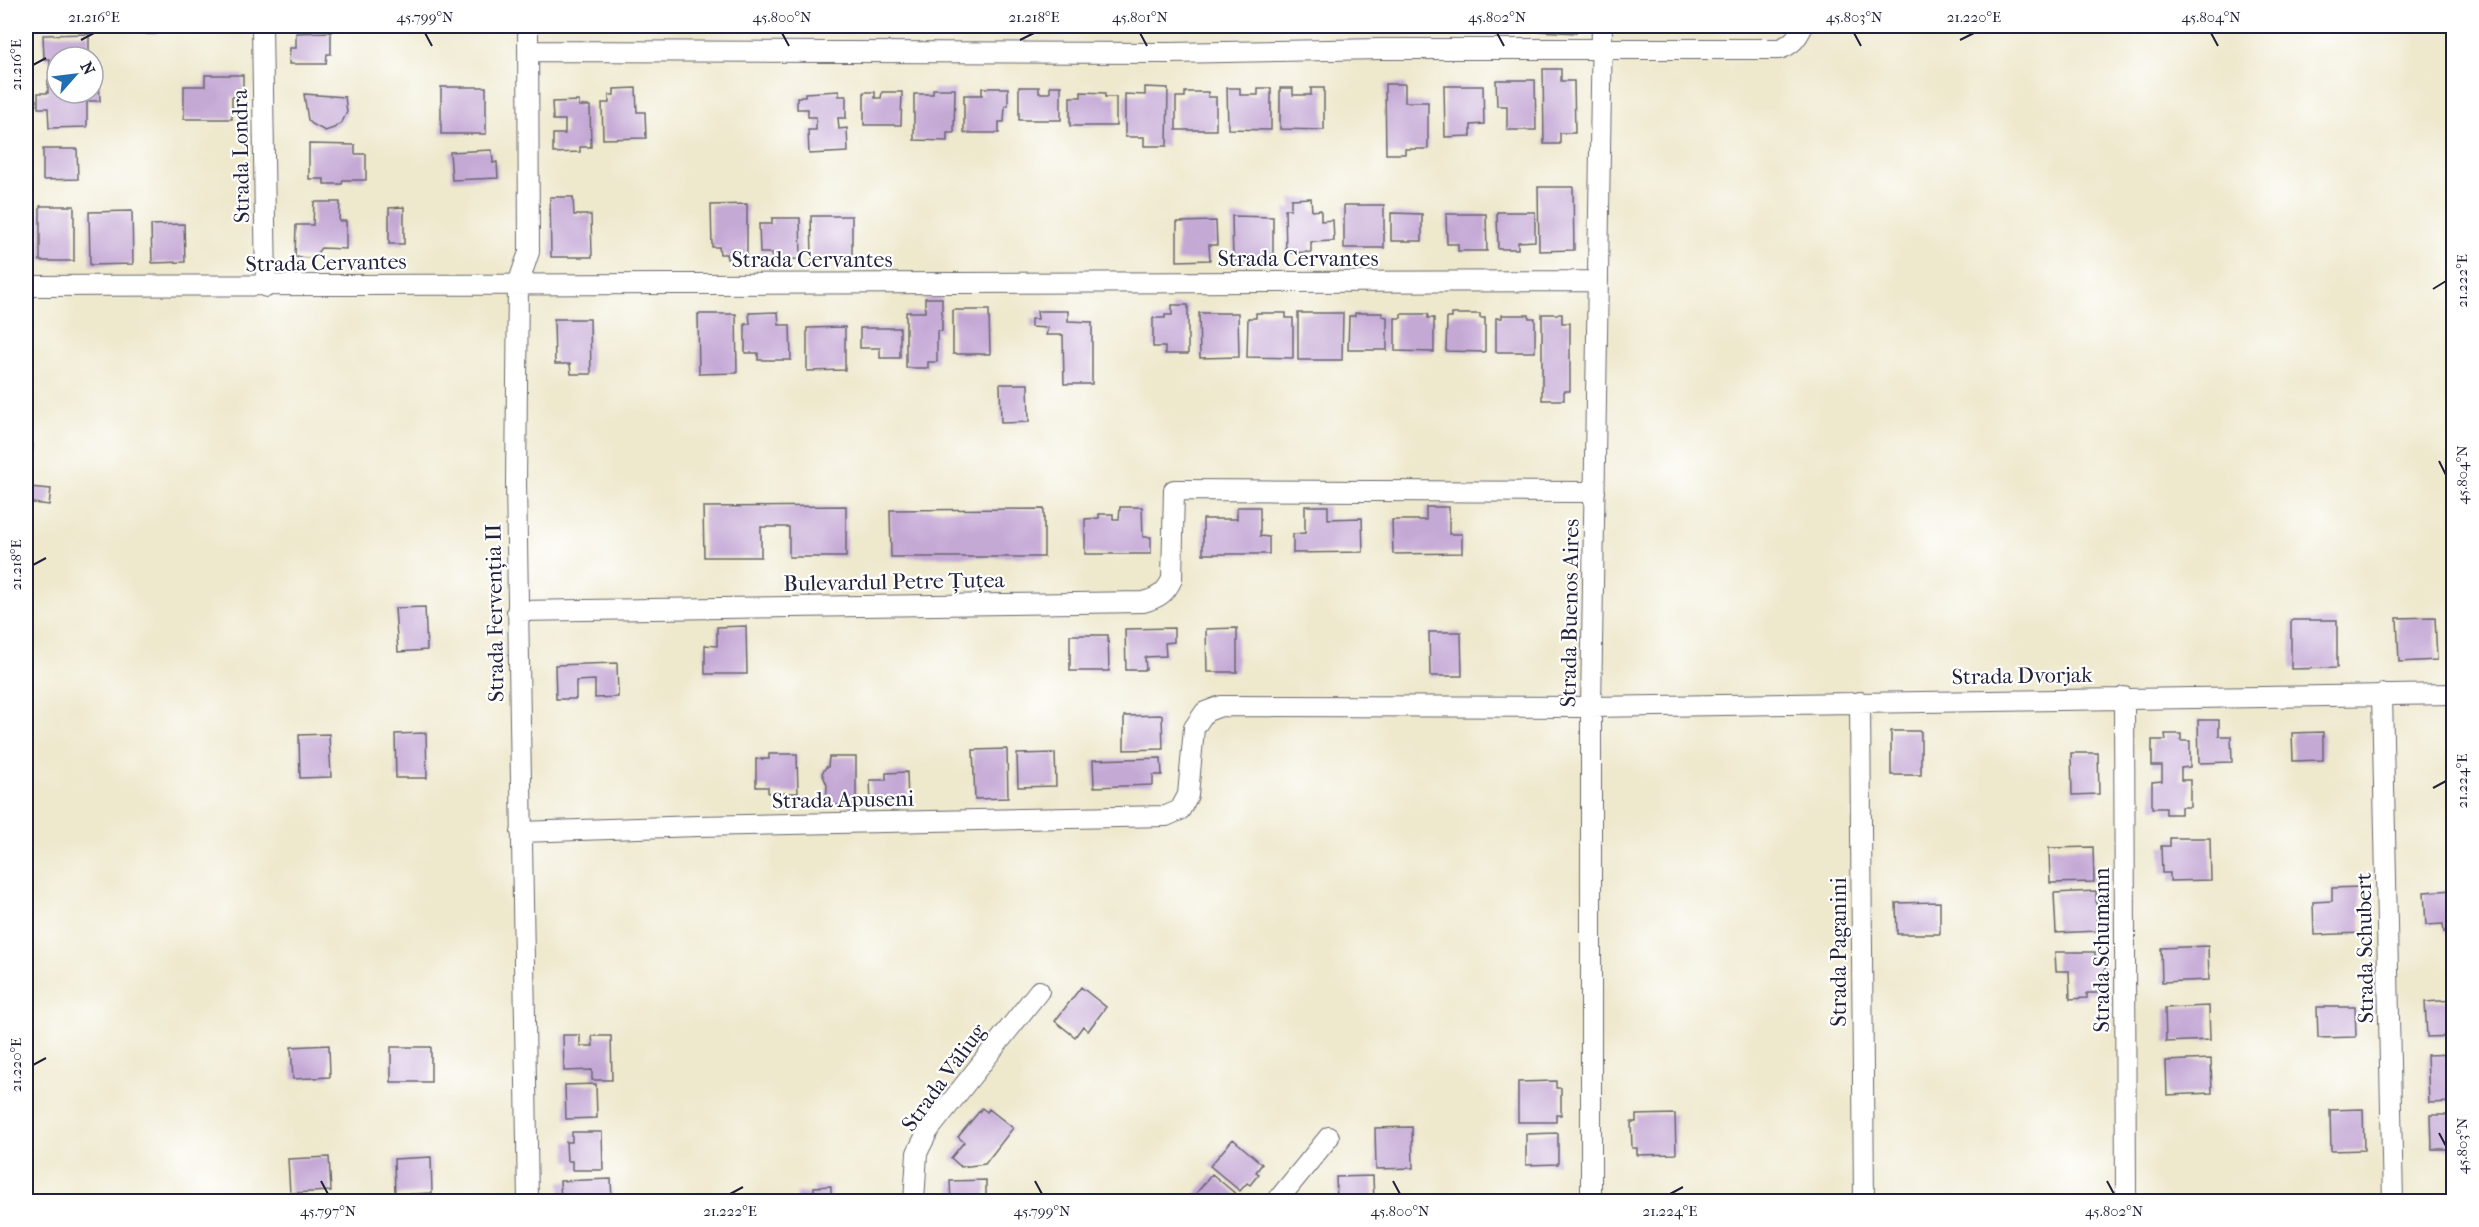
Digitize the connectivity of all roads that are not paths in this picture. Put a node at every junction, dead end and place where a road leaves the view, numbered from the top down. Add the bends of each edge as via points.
1 (262, 26) edge
2 (528, 26) edge
3 (1602, 26) edge
4 (1803, 26) edge
5 (1602, 50) junction
6 (528, 51) junction
7 (1598, 281) junction
8 (518, 284) junction
9 (26, 286) edge
10 (266, 286) junction
11 (1595, 492) junction
12 (517, 611) junction
13 (2382, 694) junction
14 (2454, 694) edge
15 (2124, 697) junction
16 (1860, 702) junction
17 (1591, 707) junction
18 (1166, 816) joint
19 (521, 832) junction
20 (1039, 991) dead end
21 (1329, 1137) dead end
22 (528, 1202) edge
23 (914, 1202) edge
24 (1276, 1202) edge
25 (1591, 1202) edge
26 (1864, 1202) edge
27 (2126, 1202) edge
28 (2393, 1202) edge

1 - 10 street, Strada Londra
2 - 6 street, Strada Fervenția II
3 - 5 street, Strada Buenos Aires
4 - 5 street via 1796,39 1779,49
5 - 6 street
5 - 7 street, Strada Buenos Aires
6 - 8 street, Strada Fervenția II via 529,252
7 - 8 street, Strada Cervantes
7 - 11 street, Strada Buenos Aires
8 - 10 street, Strada Cervantes
8 - 12 street, Strada Fervenția II
9 - 10 street, Strada Cervantes
11 - 12 street, Bulevardul Petre Țuțea via 1174,490 1172,579 1157,599 1143,602
11 - 17 street, Strada Buenos Aires
12 - 19 street, Strada Fervenția II
13 - 14 street, Strada Dvorjak
13 - 15 street, Strada Dvorjak
13 - 28 street, Strada Schubert
15 - 16 street, Strada Dvorjak
15 - 27 street, Strada Schumann
16 - 17 street, Strada Dvorjak
16 - 26 street, Strada Paganini
17 - 18 street, Strada Dvorjak via 1221,706 1205,712 1194,728 1188,795 1180,810
17 - 25 street, Strada Buenos Aires
18 - 19 street, Strada Apuseni
19 - 22 street, Strada Fervenția II
20 - 23 street, Strada Văliug via 928,1131 917,1154
21 - 24 street

